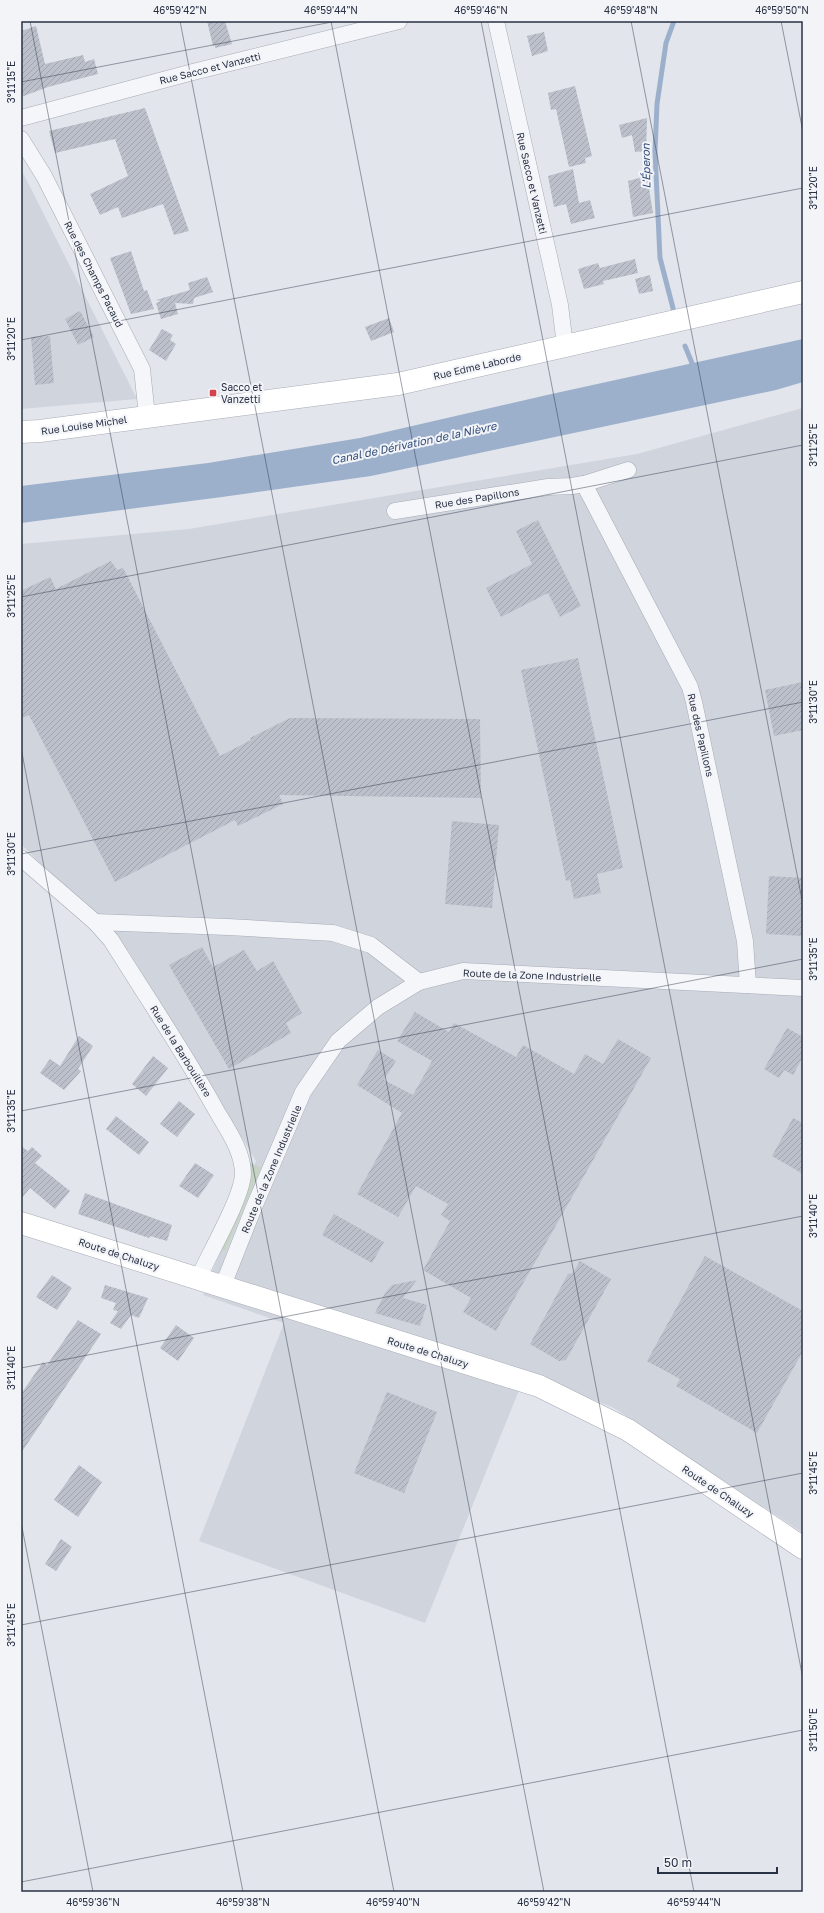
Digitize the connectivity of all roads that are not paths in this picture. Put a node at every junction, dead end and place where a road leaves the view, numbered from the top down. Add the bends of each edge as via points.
1 (399, 21) edge
2 (496, 21) edge
3 (21, 118) edge
4 (21, 139) edge
5 (803, 292) edge
6 (565, 346) junction
7 (147, 416) junction
8 (21, 432) edge
9 (628, 470) dead end
10 (584, 484) junction
11 (395, 511) dead end
12 (21, 858) edge
13 (96, 922) junction
14 (420, 982) junction
15 (748, 985) junction
16 (803, 988) edge
17 (21, 1223) edge
18 (198, 1279) junction
19 (222, 1288) junction
20 (803, 1548) edge

1 - 3 street, Rue Sacco et Vanzetti
2 - 6 street, Rue Sacco et Vanzetti via 560,305
4 - 7 street, Rue des Champs Pacaud via 44,176 142,368
5 - 6 street, Rue Edme Laborde
6 - 7 street, Rue Edme Laborde via 398,384
7 - 8 street, Rue Louise Michel
9 - 10 street, Rue des Papillons
10 - 11 street, Rue des Papillons via 548,486
10 - 15 street, Rue des Papillons via 690,687 745,941
12 - 13 street, Rue de la Barbouillère
13 - 14 street via 333,933 371,945
13 - 18 street, Rue de la Barbouillère via 202,1083 238,1150 243,1175 240,1187
14 - 15 street, Route de la Zone Industrielle via 463,971
14 - 19 street, Route de la Zone Industrielle via 378,1007 338,1041 303,1092
15 - 16 street, Route de la Zone Industrielle
17 - 18 street, Route de Chaluzy
18 - 19 street, Route de Chaluzy
19 - 20 street, Route de Chaluzy via 539,1386 628,1430

